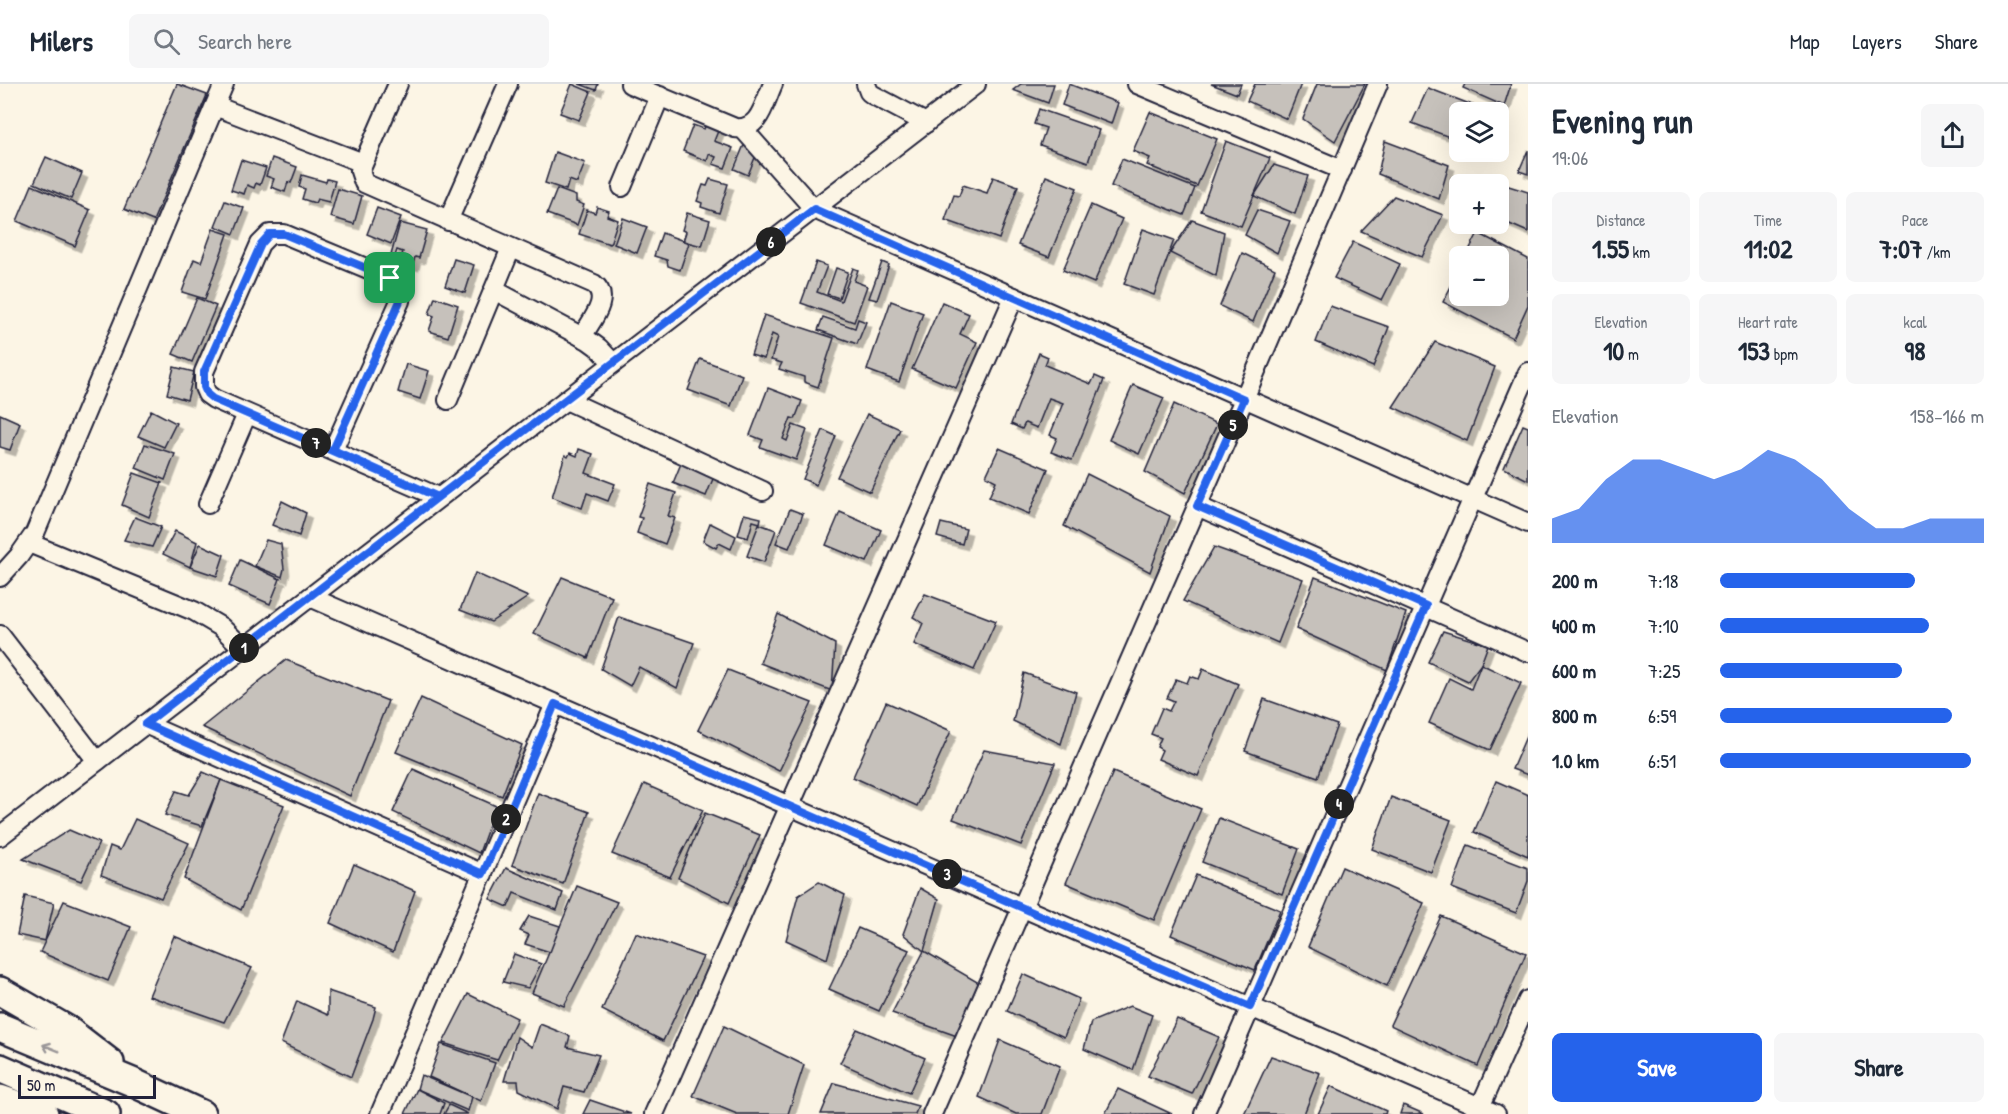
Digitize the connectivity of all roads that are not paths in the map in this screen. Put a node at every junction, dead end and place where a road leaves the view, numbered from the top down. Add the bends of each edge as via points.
1 (224, 84) edge
2 (398, 84) edge
3 (508, 84) edge
4 (630, 84) edge
5 (772, 84) edge
6 (866, 84) edge
7 (976, 84) edge
8 (1137, 84) edge
9 (1378, 84) edge
10 (660, 96) junction
11 (215, 106) junction
12 (926, 123) junction
13 (743, 129) junction
14 (363, 163) junction
15 (1342, 170) junction
16 (622, 187) dead end
17 (814, 209) junction
18 (448, 221) junction
19 (511, 248) junction
20 (494, 290) junction
21 (1014, 297) junction
22 (582, 337) junction
23 (613, 363) junction
24 (1528, 372) edge
25 (1244, 399) junction
26 (448, 400) dead end
27 (566, 400) junction
28 (247, 414) junction
29 (333, 450) junction
30 (763, 491) dead end
31 (438, 497) junction
32 (1473, 499) junction
33 (208, 504) dead end
34 (1197, 506) junction
35 (1528, 523) edge
36 (28, 543) junction
37 (0, 577) edge
38 (310, 597) junction
39 (1426, 606) junction
40 (0, 635) edge
41 (243, 648) junction
42 (1528, 652) edge
43 (555, 704) junction
44 (145, 724) junction
45 (97, 761) junction
46 (790, 806) junction
47 (0, 836) edge
48 (483, 874) junction
49 (1022, 907) junction
50 (0, 991) edge
51 (1528, 1000) edge
52 (1250, 1007) junction
53 (0, 1028) edge
54 (0, 1068) edge
55 (132, 1082) junction
56 (0, 1099) edge
57 (1484, 1112) edge
58 (44, 1114) edge
59 (106, 1114) edge
60 (201, 1114) edge
61 (380, 1114) edge
62 (654, 1114) edge
63 (932, 1114) edge
64 (1204, 1114) edge

1 - 11 street
2 - 14 street
3 - 18 street
4 - 10 street
5 - 13 street via 756,121
6 - 12 street via 873,95
7 - 12 street
8 - 15 street
9 - 15 street
10 - 13 street
10 - 16 street
11 - 14 street
11 - 36 street
12 - 17 street
13 - 17 street
14 - 18 street via 360,171 364,183
15 - 25 street
17 - 21 street
17 - 23 street
18 - 19 street
19 - 20 street
19 - 22 street via 598,287 602,301
20 - 22 street
20 - 26 street
21 - 25 street
21 - 46 street
22 - 23 street
23 - 27 street
24 - 32 street
25 - 32 street
25 - 34 street
27 - 30 street
27 - 31 street
28 - 29 street
28 - 29 street via 207,394 204,372 261,244 270,234 284,234 390,278 400,287 400,301
28 - 33 street
29 - 31 street
31 - 38 street
32 - 35 street
32 - 39 street
34 - 39 street
34 - 49 street
36 - 37 street
36 - 41 street via 194,611 221,627
38 - 41 street
38 - 43 street
39 - 42 street
39 - 52 street
40 - 45 street
41 - 44 street
43 - 46 street
43 - 48 street
44 - 45 street
44 - 48 street
45 - 47 street
46 - 49 street
46 - 62 street
48 - 61 street
49 - 52 street
49 - 63 street
50 - 55 highway via 66,1029
51 - 57 street
52 - 57 street
52 - 64 street
55 -> 53 highway
54 - 59 highway
55 - 60 highway
56 - 58 highway

